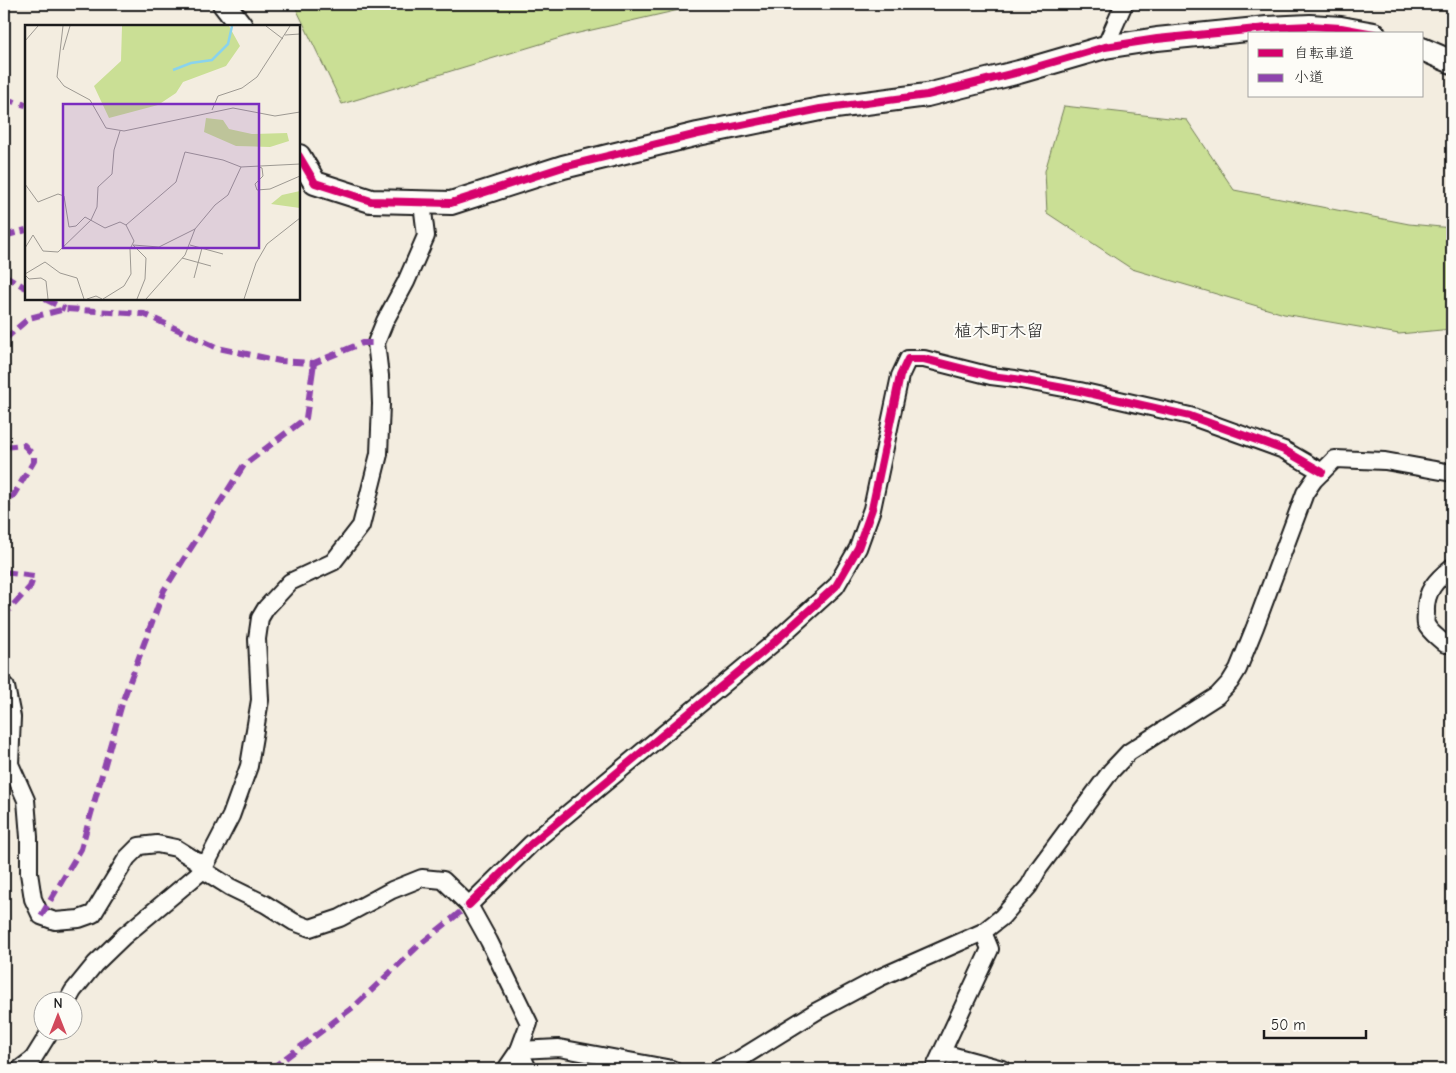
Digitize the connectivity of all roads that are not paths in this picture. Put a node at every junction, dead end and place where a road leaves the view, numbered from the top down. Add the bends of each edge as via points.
1 (224, 4) edge
2 (1124, 4) edge
3 (240, 25) edge
4 (1363, 32) edge
5 (1105, 47) junction
6 (1424, 50) edge
7 (1452, 62) edge
8 (300, 158) edge
9 (422, 203) junction
10 (1322, 472) junction
11 (1452, 473) edge
12 (1452, 567) edge
13 (1452, 644) edge
14 (4, 686) edge
15 (203, 870) junction
16 (469, 905) junction
17 (983, 932) junction
18 (74, 990) edge
19 (45, 1040) edge
20 (519, 1050) junction
21 (943, 1053) junction
22 (20, 1069) edge
23 (506, 1069) edge
24 (528, 1069) edge
25 (672, 1069) edge
26 (718, 1069) edge
27 (934, 1069) edge
28 (1002, 1069) edge

1 - 3 street
2 - 5 street
4 - 5 street via 1310,26 1157,39
5 - 9 street via 927,95 820,109 698,134 562,166 451,203
6 - 7 street
8 - 9 street via 315,183 371,201
9 - 15 street via 426,236 376,343 381,404 379,454 361,526 333,562 290,582 260,618 257,639 260,700 249,766 231,816
10 - 11 street via 1335,459 1385,461
10 - 16 street via 1284,450 1190,416 924,359 908,359 900,376 872,509 858,548 836,586 764,651 531,844
10 - 17 street via 1305,493 1255,627 1230,682 1217,696 1129,752 1105,778 1029,886 1002,917
12 - 13 street via 1432,585 1425,605 1426,623 1431,631 1445,644
14 - 15 street via 12,717 10,764 26,800 33,899 41,916 56,922 94,914 127,858 139,846 157,844 176,848 197,861
15 - 16 street via 310,928 340,918 422,878 442,880
15 - 18 street via 124,936
16 - 20 street via 528,1023
17 - 21 street via 990,950
17 - 26 street via 881,977
19 - 22 street via 33,1059
20 - 23 street
20 - 24 street
20 - 25 street via 560,1048
21 - 27 street
21 - 28 street

